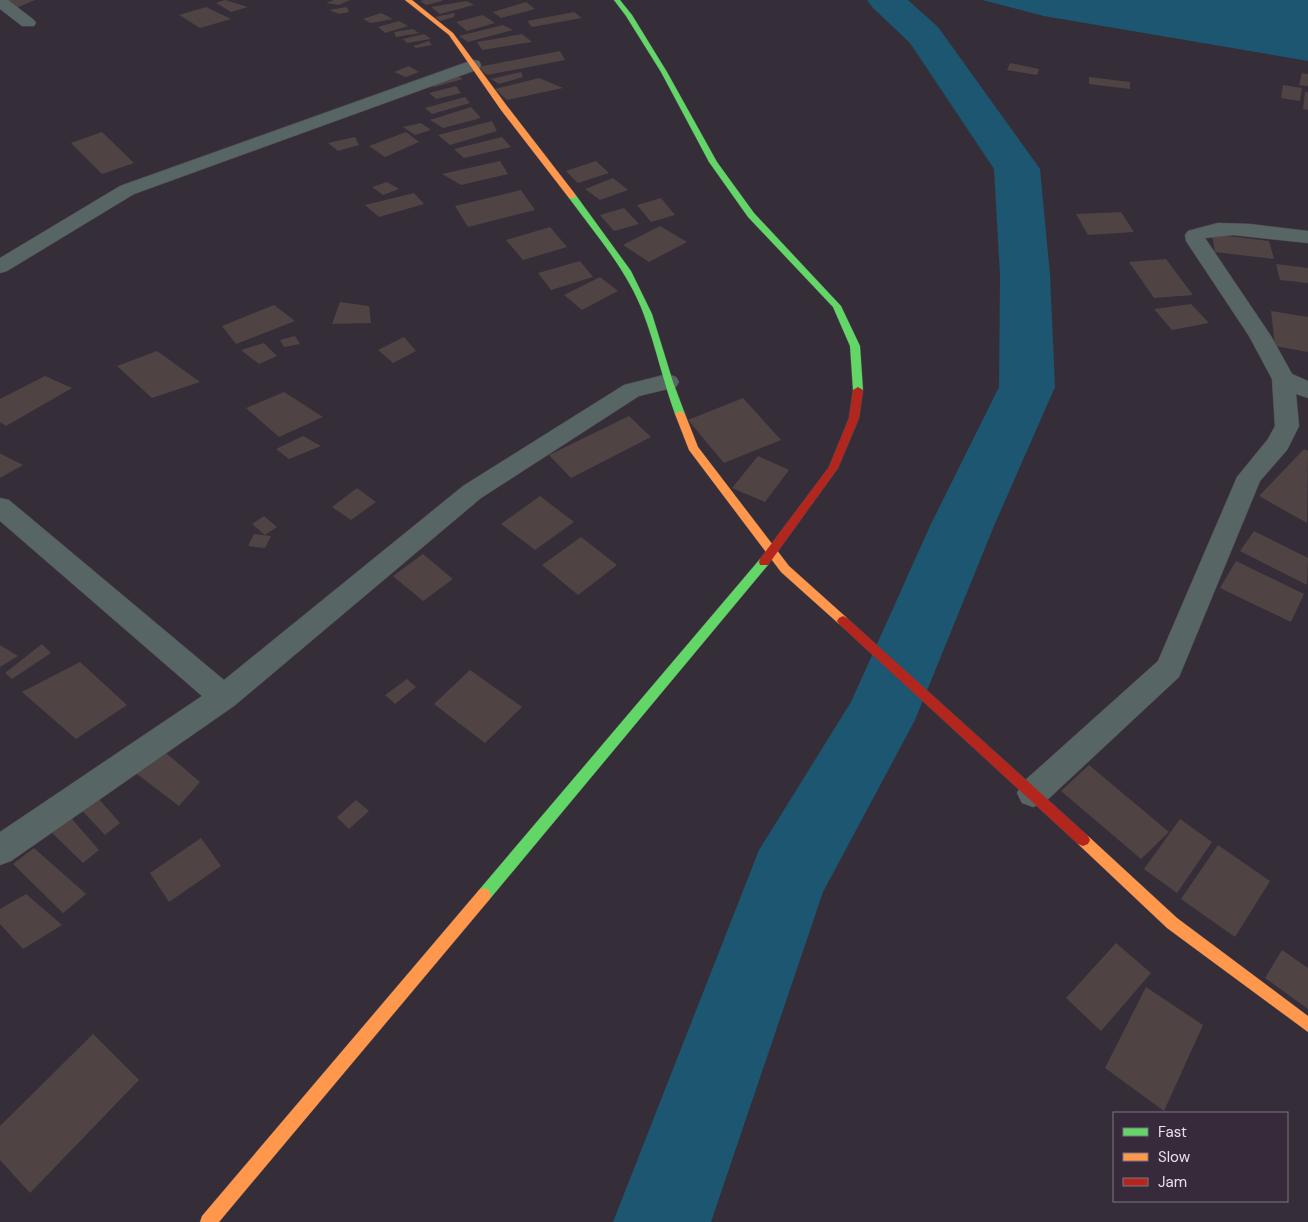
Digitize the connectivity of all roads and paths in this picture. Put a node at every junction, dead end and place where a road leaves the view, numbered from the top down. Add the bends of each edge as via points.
1 (408, 0) edge
2 (617, 0) edge
3 (0, 2) edge
4 (28, 23) dead end
5 (473, 65) junction
6 (1308, 237) edge
7 (0, 267) edge
8 (1283, 380) junction
9 (668, 382) junction
10 (1308, 390) edge
11 (0, 507) edge
12 (772, 553) junction
13 (224, 698) junction
14 (1033, 793) junction
15 (0, 850) edge
16 (1308, 1025) edge
17 (208, 1222) edge

1 - 5 street via 451,34
2 - 12 street via 664,72 713,162 751,214 837,306 855,346 859,383 854,418 833,468
3 - 4 street
5 - 7 street via 127,190
5 - 9 street via 627,271 648,314
6 - 8 street via 1228,228 1200,231 1195,235 1260,336
8 - 10 street
8 - 14 street via 1287,426 1278,444 1249,477 1169,669
9 - 12 street via 694,448
9 - 13 street via 632,390 472,492
11 - 13 street
12 - 14 street via 785,569
12 - 17 street
13 - 15 street
14 - 16 street via 1172,923

